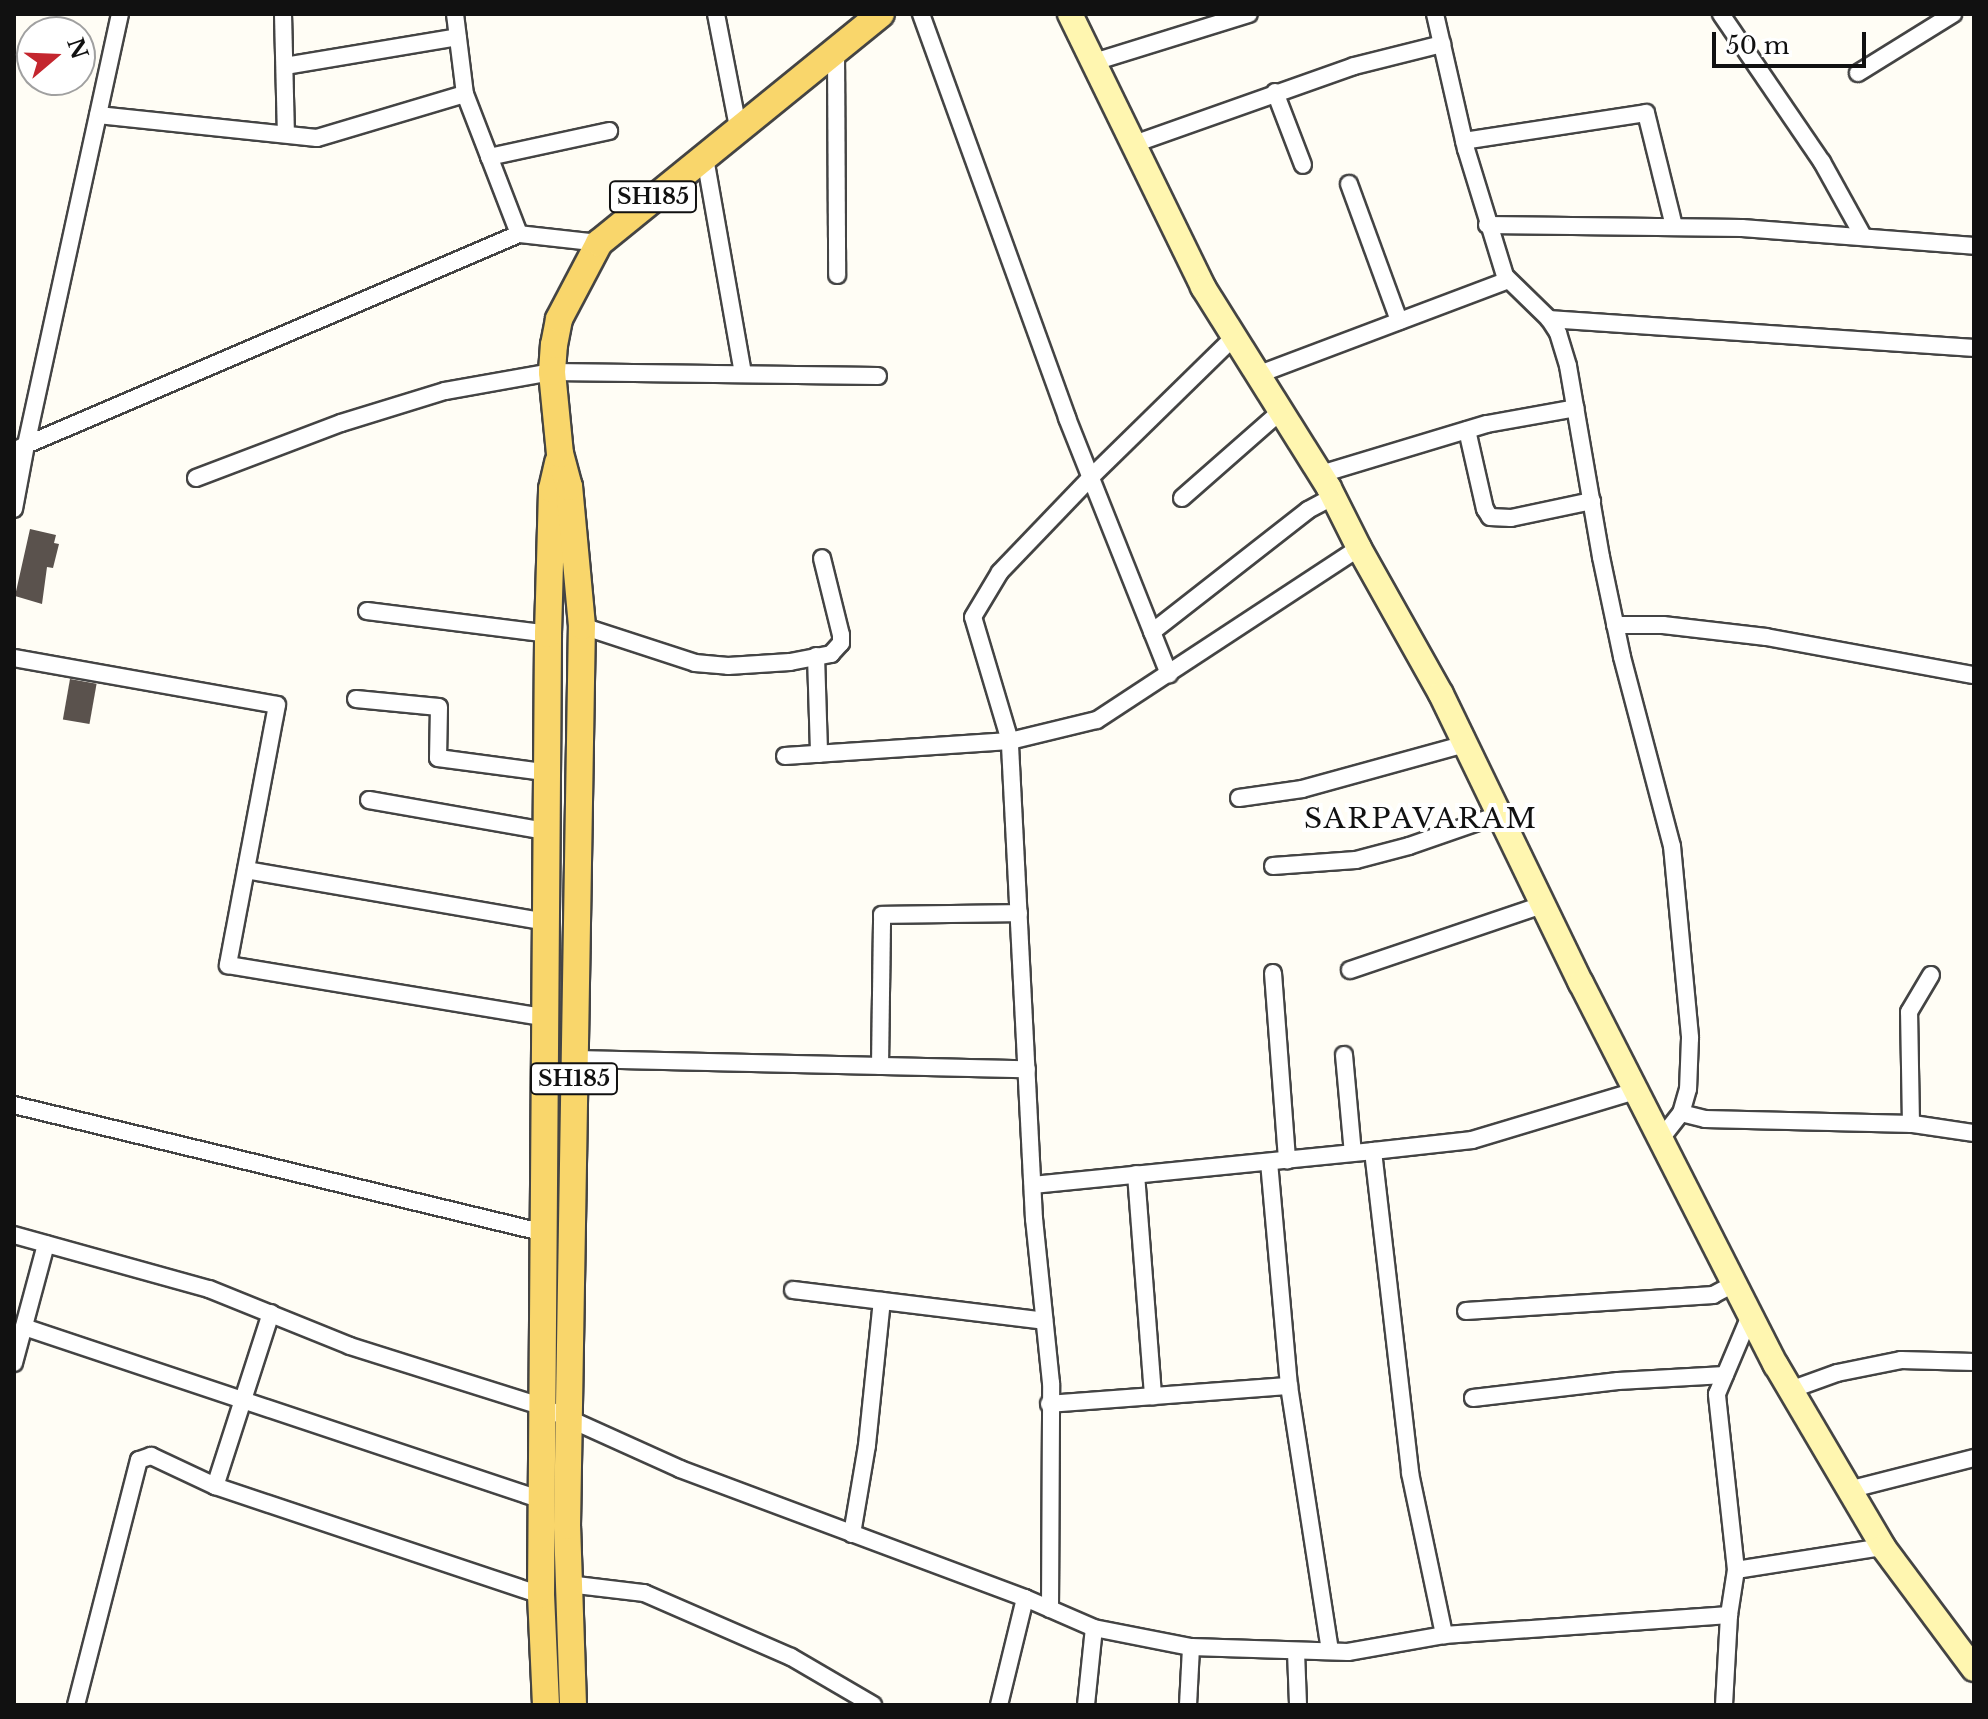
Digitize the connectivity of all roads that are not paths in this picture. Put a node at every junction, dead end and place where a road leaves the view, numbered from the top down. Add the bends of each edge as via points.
1 (120, 14) edge
2 (283, 14) edge
3 (455, 14) edge
4 (716, 14) edge
5 (881, 14) edge
6 (921, 14) edge
7 (1070, 14) edge
8 (1249, 14) edge
9 (1435, 14) edge
10 (1721, 14) edge
11 (1953, 14) edge
12 (458, 37) junction
13 (1442, 44) junction
14 (836, 51) junction
15 (1094, 62) junction
16 (285, 66) junction
17 (1858, 73) dead end
18 (1275, 92) junction
19 (465, 94) junction
20 (98, 115) junction
21 (609, 131) dead end
22 (739, 132) junction
23 (286, 134) junction
24 (1464, 141) junction
25 (1134, 144) junction
26 (489, 157) junction
27 (705, 158) junction
28 (1303, 165) dead end
29 (1349, 184) dead end
30 (1487, 225) junction
31 (1674, 226) junction
32 (519, 234) junction
33 (1863, 236) junction
34 (599, 243) junction
35 (1974, 246) edge
36 (837, 275) dead end
37 (1508, 280) junction
38 (1549, 319) junction
39 (1399, 321) junction
40 (1233, 338) junction
41 (1974, 348) edge
42 (552, 372) junction
43 (743, 373) junction
44 (1257, 375) junction
45 (878, 376) dead end
46 (1576, 408) junction
47 (1282, 410) junction
48 (1467, 430) junction
49 (20, 448) edge
50 (560, 454) junction
51 (1321, 474) junction
52 (1091, 477) junction
53 (196, 478) dead end
54 (1334, 496) junction
55 (1182, 498) dead end
56 (1592, 501) junction
57 (14, 509) edge
58 (1359, 548) junction
59 (822, 558) dead end
60 (367, 611) dead end
61 (1615, 625) junction
62 (582, 626) junction
63 (1152, 632) junction
64 (548, 634) junction
65 (816, 656) junction
66 (14, 658) edge
67 (1169, 674) junction
68 (1974, 675) edge
69 (356, 699) dead end
70 (1010, 741) junction
71 (1465, 744) junction
72 (819, 754) junction
73 (785, 756) dead end
74 (550, 773) junction
75 (1239, 798) dead end
76 (369, 800) dead end
77 (1498, 815) junction
78 (550, 832) junction
79 (1273, 866) dead end
80 (246, 870) junction
81 (1542, 905) junction
82 (1019, 913) junction
83 (548, 922) junction
84 (1350, 970) dead end
85 (1273, 973) dead end
86 (1931, 975) dead end
87 (547, 1018) junction
88 (1344, 1055) dead end
89 (574, 1059) junction
90 (880, 1066) junction
91 (1027, 1069) junction
92 (1635, 1091) junction
93 (14, 1105) edge
94 (1681, 1113) junction
95 (1911, 1124) junction
96 (1974, 1133) edge
97 (1660, 1140) junction
98 (1373, 1151) junction
99 (1353, 1153) junction
100 (1287, 1160) junction
101 (1269, 1162) junction
102 (1136, 1174) junction
103 (1033, 1185) junction
104 (545, 1233) junction
105 (14, 1235) edge
106 (46, 1244) junction
107 (1734, 1284) junction
108 (793, 1290) dead end
109 (882, 1301) junction
110 (1466, 1311) dead end
111 (271, 1313) junction
112 (1750, 1316) junction
113 (1044, 1321) junction
114 (24, 1327) junction
115 (1974, 1362) edge
116 (14, 1363) edge
117 (1725, 1375) junction
118 (1289, 1386) junction
119 (1790, 1390) junction
120 (1153, 1396) junction
121 (1473, 1398) dead end
122 (243, 1400) junction
123 (1049, 1404) junction
124 (543, 1407) junction
125 (571, 1420) junction
126 (1974, 1458) edge
127 (215, 1486) junction
128 (1848, 1490) junction
129 (542, 1500) junction
130 (852, 1534) junction
131 (1883, 1547) junction
132 (1736, 1570) junction
133 (568, 1584) junction
134 (541, 1595) junction
135 (1025, 1598) junction
136 (1050, 1609) junction
137 (1729, 1615) junction
138 (1094, 1628) junction
139 (1444, 1635) junction
140 (1191, 1647) junction
141 (1330, 1651) junction
142 (1296, 1652) junction
143 (1974, 1669) edge
144 (76, 1705) edge
145 (546, 1705) edge
146 (573, 1705) edge
147 (873, 1705) edge
148 (999, 1705) edge
149 (1086, 1705) edge
150 (1188, 1705) edge
151 (1298, 1705) edge
152 (1724, 1705) edge

1 - 20 street
2 - 16 street
3 - 12 street
4 - 22 street
5 - 14 main road, SH185
6 - 52 street
7 - 15 main road
8 - 15 street
9 - 13 street
10 - 33 street via 1822,162
11 - 17 street
12 - 16 street
12 - 19 street
13 - 18 street
13 - 24 street
14 - 22 main road, SH185
14 - 36 street
15 - 25 main road
16 - 23 street
18 - 25 street
18 - 28 street
19 - 23 street via 317,138
19 - 26 street
20 - 23 street
20 - 49 street
21 - 26 street
22 - 27 main road, SH185
24 - 30 street
24 - 31 street via 1646,113
25 - 40 main road via 1181,246
26 - 32 street
27 - 34 main road, SH185
27 - 43 street
29 - 39 street
30 - 31 street
30 - 37 street
31 - 33 street
32 - 34 street
32 - 49 street
33 - 35 street
34 - 42 main road, SH185 via 559,319
37 - 38 street
37 - 39 street
38 - 41 street
38 - 46 street via 1558,333
39 - 44 street
40 - 44 main road
40 - 52 street
42 - 43 street
42 - 50 main road, SH185
42 - 53 street via 445,391 341,423
43 - 45 street
44 - 47 main road
46 - 48 street
46 - 56 street
47 - 51 main road
47 - 55 street
48 - 51 street
48 - 56 street via 1490,517 1511,518
49 - 57 street
50 - 62 main road, SH185 via 569,487
50 - 64 main road, SH185 via 552,489
51 - 54 main road
52 - 63 street
52 - 70 street via 1000,572 973,617
54 - 58 main road
54 - 63 street via 1308,510
56 - 61 street
58 - 67 street
58 - 71 main road
59 - 65 street via 841,643 831,654
60 - 64 street
61 - 68 street via 1766,637
61 - 94 street via 1672,846 1680,902 1690,1038 1688,1089
62 - 65 street via 695,663 728,666
62 - 89 main road, SH185
63 - 67 street
64 - 74 main road, SH185
65 - 72 street
66 - 80 street via 277,705
67 - 70 street via 1097,720
69 - 74 street via 439,707 438,758
70 - 72 street
70 - 82 street
71 - 75 street via 1302,789
71 - 77 main road
72 - 73 street
74 - 78 main road, SH185
76 - 78 street
77 - 79 street via 1356,860
77 - 81 main road
78 - 83 main road, SH185
80 - 83 street
80 - 87 street via 228,965
81 - 84 street
81 - 92 main road
82 - 90 street via 882,915
82 - 91 street
83 - 87 main road, SH185
85 - 100 street
86 - 95 street via 1909,1012
87 - 104 main road, SH185
88 - 99 street
89 - 90 street
89 - 125 main road, SH185
90 - 91 street
91 - 103 street
92 - 97 main road
92 - 98 street via 1472,1140
93 - 104 street
94 - 95 street
94 - 97 street
95 - 96 street
97 - 107 main road
98 - 99 street
98 - 139 street via 1410,1473
99 - 100 street
100 - 101 street
101 - 102 street
101 - 118 street
102 - 103 street
102 - 120 street
103 - 113 street
104 - 124 main road, SH185
105 - 106 street
106 - 111 street via 209,1289
106 - 114 street
107 - 110 street via 1713,1295
107 - 112 main road
108 - 109 street
109 - 113 street
109 - 130 street
111 - 122 street
111 - 124 street via 350,1346
112 - 117 street
112 - 119 main road
113 - 123 street
114 - 116 street
114 - 122 street
115 - 119 street via 1901,1360 1837,1373
117 - 121 street
117 - 132 street via 1717,1394
118 - 120 street
118 - 141 street
119 - 128 main road
120 - 123 street
122 - 127 street
122 - 129 street
123 - 136 street
124 - 125 street
124 - 129 main road, SH185
125 - 130 street via 680,1469
125 - 133 main road, SH185
126 - 128 street
127 - 134 street
127 - 144 street via 151,1456 139,1460
128 - 131 main road
129 - 134 main road, SH185
130 - 135 street
131 - 132 street
131 - 143 main road
132 - 137 street
133 - 146 main road, SH185
133 - 147 street via 644,1593 791,1657
134 - 145 main road, SH185
135 - 136 street
135 - 148 street
136 - 138 street
137 - 139 street
137 - 152 street
138 - 140 street
138 - 149 street
139 - 141 street
140 - 142 street
140 - 150 street
141 - 142 street
142 - 151 street

